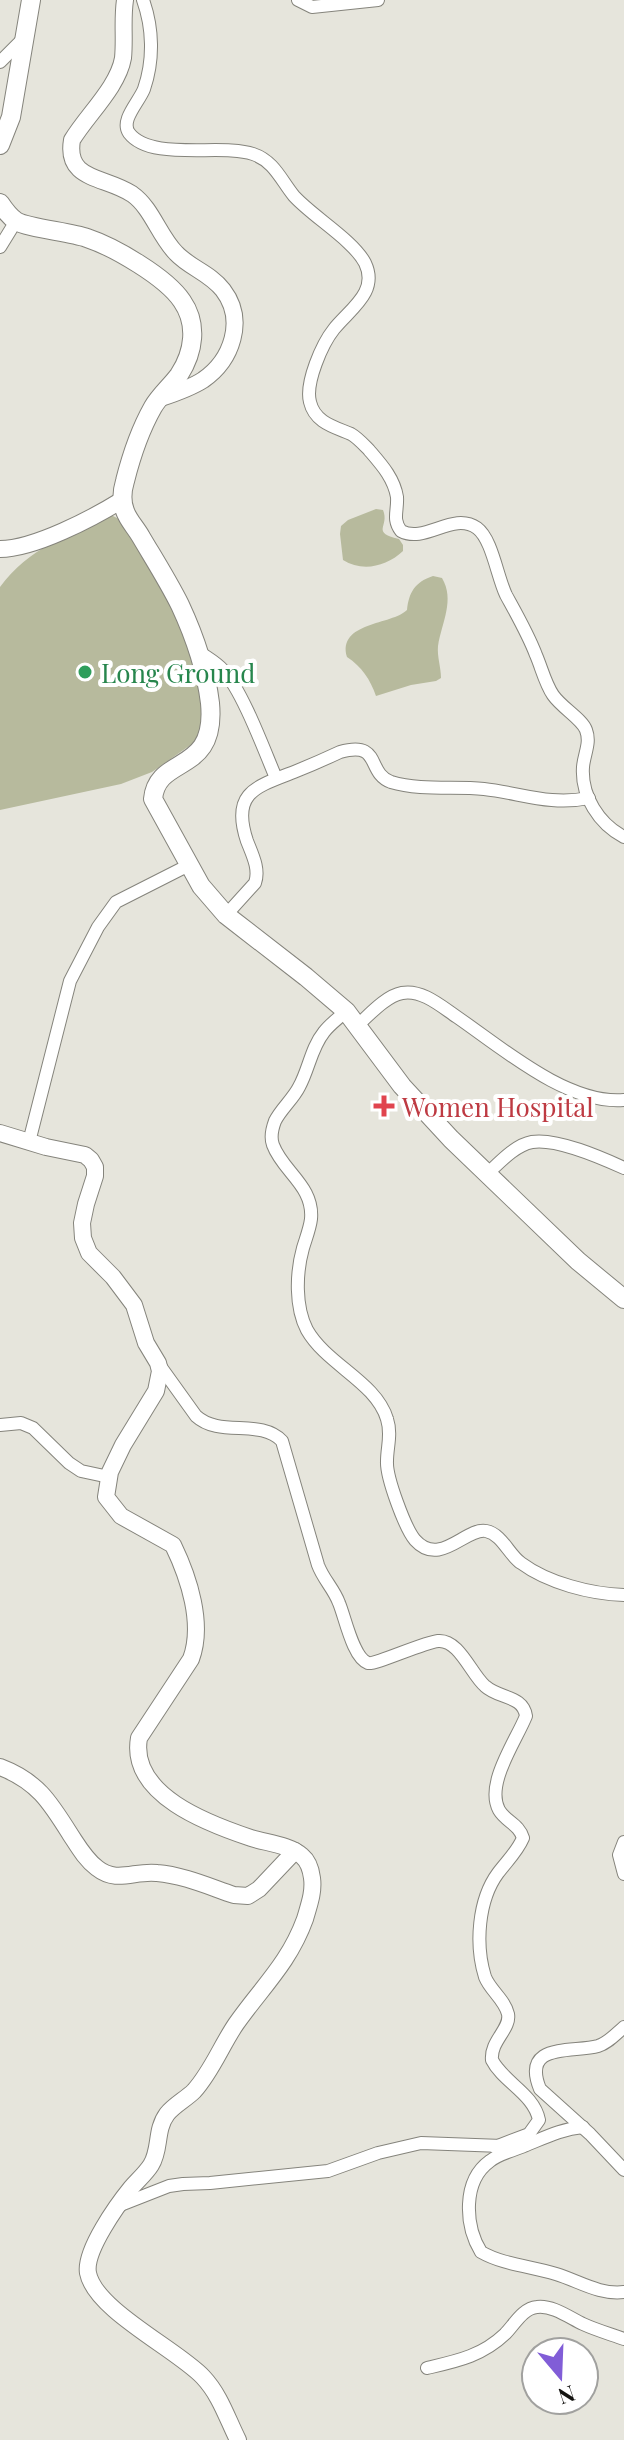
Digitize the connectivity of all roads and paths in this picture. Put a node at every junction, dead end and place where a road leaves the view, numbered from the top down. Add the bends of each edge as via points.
1 (31, 0) edge
2 (125, 0) edge
3 (143, 0) edge
4 (298, 0) edge
5 (378, 0) edge
6 (24, 38) junction
7 (0, 62) edge
8 (0, 145) edge
9 (0, 203) edge
10 (16, 221) junction
11 (0, 247) edge
12 (157, 400) junction
13 (122, 500) junction
14 (0, 549) edge
15 (198, 651) junction
16 (276, 778) junction
17 (589, 798) junction
18 (624, 837) edge
19 (189, 865) junction
20 (226, 915) junction
21 (352, 1018) junction
22 (624, 1100) edge
23 (0, 1133) edge
24 (29, 1142) junction
25 (624, 1168) edge
26 (486, 1175) junction
27 (624, 1299) edge
28 (158, 1363) junction
29 (0, 1425) edge
30 (109, 1477) junction
31 (624, 1595) edge
32 (0, 1767) edge
33 (624, 1842) edge
34 (295, 1851) junction
35 (624, 1874) edge
36 (624, 2027) edge
37 (553, 2102) junction
38 (583, 2127) junction
39 (546, 2135) junction
40 (526, 2145) junction
41 (495, 2147) junction
42 (624, 2170) edge
43 (117, 2206) junction
44 (624, 2292) edge
45 (624, 2339) edge
46 (427, 2368) dead end
47 (238, 2440) edge

1 - 6 highway
2 - 12 main road via 119,72 72,140 74,165 135,196 173,250 215,281 236,316 233,337 216,368 203,380
3 - 17 street via 151,51 145,87 127,128 137,140 156,147 242,151 264,159 295,197 360,254 369,280 366,291 333,330 316,364 309,392 313,411 327,425 355,436 385,468 395,488 395,521 401,531 415,535 465,523 484,535 549,688 585,728 583,770
4 - 5 street via 312,7
6 - 7 street
6 - 8 highway via 11,117
9 - 10 highway
10 - 11 street
10 - 12 highway via 112,248 182,300 193,328 190,355
12 - 13 highway via 139,439
13 - 14 main road via 43,538
13 - 15 highway via 181,608
15 - 16 street via 225,671
15 - 19 highway via 210,703 207,743 153,790
16 - 17 street via 355,750 372,756 382,777 401,784 486,789 550,801
16 - 20 street via 251,792 241,812 257,877
17 - 18 street via 602,821
19 - 20 highway
19 - 24 street via 116,902 98,927 70,981
20 - 21 highway
21 - 22 street via 400,993 415,994 563,1085 601,1100
21 - 26 highway via 402,1086
21 - 31 street via 323,1033 271,1133 273,1145 311,1205 298,1284 306,1329 327,1356 381,1405 390,1432 390,1485 414,1539 434,1550 484,1531 536,1572 572,1586
23 - 24 main road
24 - 28 main road via 91,1160 95,1176 83,1238 89,1253 134,1305
25 - 26 street via 561,1146 531,1142
26 - 27 highway
28 - 30 main road via 156,1391
28 - 41 street via 204,1423 269,1432 282,1441 322,1577 339,1602 361,1658 376,1663 410,1648 450,1643 481,1683 525,1708 495,1799 523,1838 489,1888 481,1942 486,1979 508,2013 492,2060 533,2105 539,2120 529,2134
29 - 30 street via 33,1428 81,1471
30 - 34 main road via 106,1497 121,1516 173,1545 197,1630 191,1659 139,1738 137,1749 147,1774 183,1810
32 - 34 main road via 45,1795 82,1853 109,1876 155,1872 248,1896
33 - 35 street via 619,1855
34 - 43 main road via 309,1866 313,1889 296,1943 194,2091 168,2112 151,2165
36 - 37 street via 598,2046 557,2050 540,2060 536,2079
37 - 38 street
37 - 39 street
38 - 39 street
38 - 42 street
39 - 40 street
40 - 41 street
40 - 44 street via 490,2160 475,2179 468,2211 481,2252 596,2289
41 - 43 street via 421,2143 317,2173 169,2186
43 - 47 main road via 89,2260 93,2285 126,2319 202,2376 218,2396
45 - 46 street via 536,2307 480,2353

